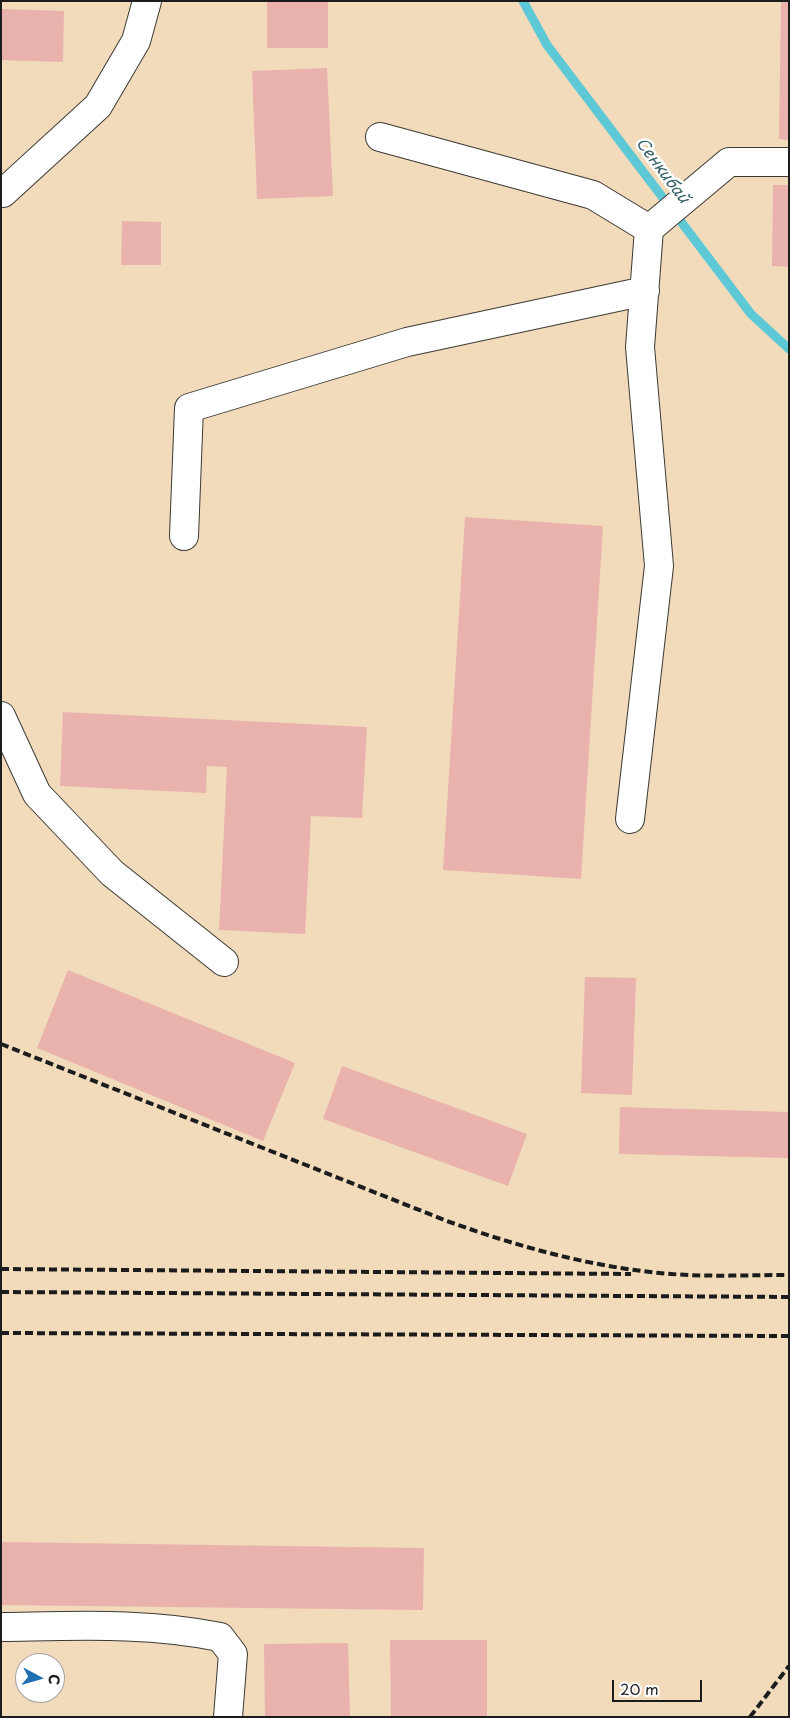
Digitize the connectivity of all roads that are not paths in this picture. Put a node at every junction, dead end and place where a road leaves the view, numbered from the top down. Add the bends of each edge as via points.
1 (147, 1) edge
2 (380, 137) dead end
3 (789, 162) edge
4 (3, 193) dead end
5 (649, 229) junction
6 (645, 291) junction
7 (184, 536) dead end
8 (1, 716) edge
9 (630, 819) dead end
10 (224, 962) dead end
11 (1, 1627) edge
12 (228, 1717) edge

1 - 4 lane via 136,41 98,106
2 - 5 lane via 593,195
3 - 5 lane via 729,162
5 - 6 lane
6 - 7 lane via 407,342 189,408
6 - 9 lane via 640,347 659,566
8 - 10 lane via 37,794 112,873
11 - 12 lane via 115,1625 190,1631 220,1637 232,1654

